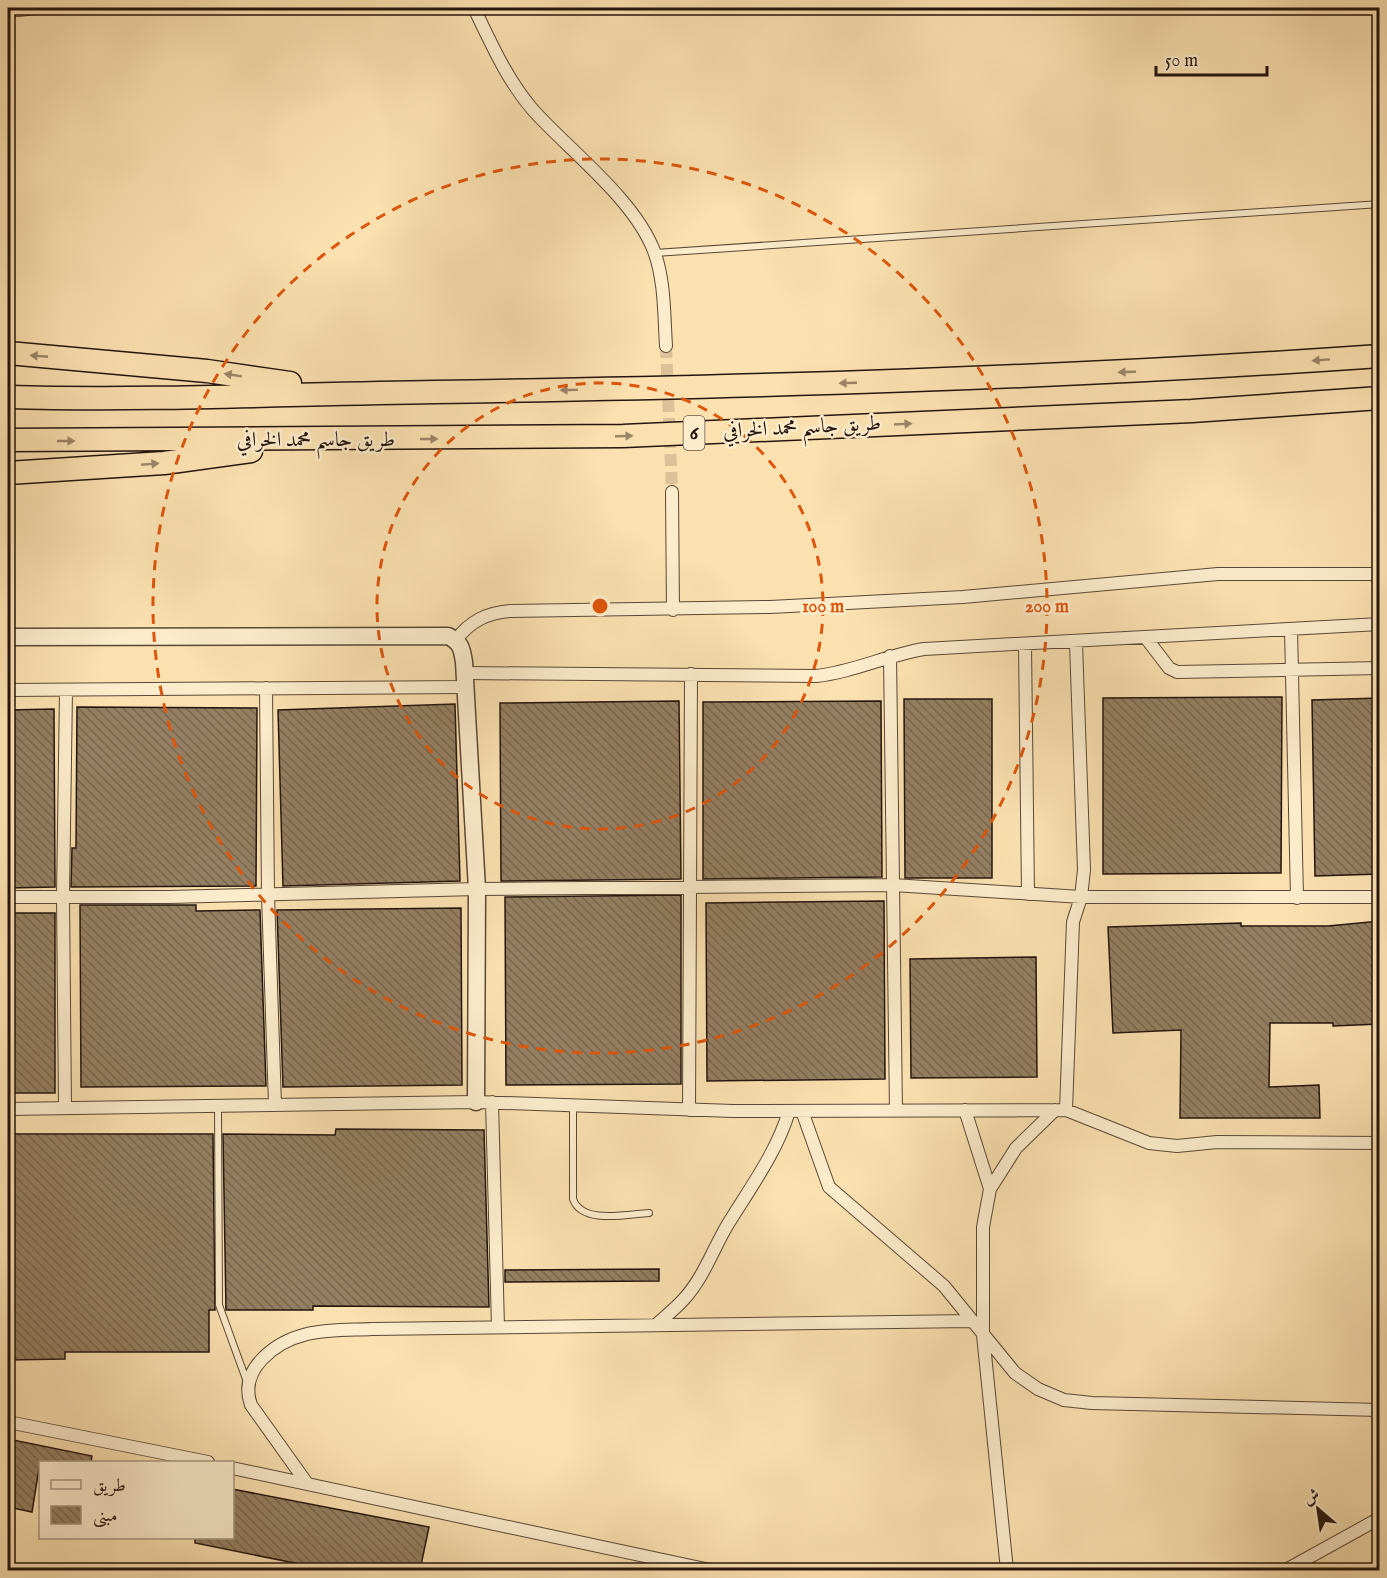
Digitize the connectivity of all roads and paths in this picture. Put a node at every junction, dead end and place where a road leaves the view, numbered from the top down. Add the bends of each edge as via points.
1 (68, 8) edge
2 (474, 8) edge
3 (8, 14) edge
4 (1380, 204) edge
5 (655, 253) junction
6 (666, 346) tunnel mouth
7 (8, 353) edge
8 (1380, 356) edge
9 (353, 393) junction
10 (8, 397) edge
11 (1380, 398) edge
12 (8, 440) edge
13 (310, 440) junction
14 (8, 473) edge
15 (672, 492) tunnel mouth
16 (1380, 574) edge
17 (673, 610) junction
18 (1380, 624) edge
19 (1291, 629) junction
20 (8, 637) edge
21 (1146, 638) junction
22 (456, 640) junction
23 (1076, 643) junction
24 (1025, 645) junction
25 (890, 656) junction
26 (1292, 668) junction
27 (1380, 668) edge
28 (691, 674) junction
29 (465, 680) junction
30 (266, 688) junction
31 (8, 690) edge
32 (66, 690) junction
33 (893, 885) junction
34 (689, 887) junction
35 (477, 889) junction
36 (1028, 894) junction
37 (268, 895) junction
38 (8, 897) edge
39 (63, 897) junction
40 (1081, 897) junction
41 (1380, 897) edge
42 (1297, 898) junction
43 (484, 1102) junction
44 (275, 1105) junction
45 (218, 1106) junction
46 (573, 1106) junction
47 (65, 1108) junction
48 (8, 1109) edge
49 (689, 1110) junction
50 (965, 1110) junction
51 (1061, 1110) junction
52 (796, 1111) junction
53 (896, 1111) junction
54 (1380, 1143) edge
55 (990, 1189) junction
56 (649, 1213) dead end
57 (972, 1321) junction
58 (657, 1324) junction
59 (498, 1327) junction
60 (983, 1335) junction
61 (248, 1384) junction
62 (1380, 1410) edge
63 (8, 1422) edge
64 (203, 1461) edge
65 (234, 1468) edge
66 (306, 1482) junction
67 (1380, 1518) edge
68 (710, 1570) edge
69 (1007, 1570) edge
70 (1286, 1570) edge

1 - 3 lane
2 - 5 street via 517,89 637,219
4 - 5 lane
5 - 6 street
9 -> 7 highway via 207,371
8 -> 9 highway, طريق جاسم محمد الخرافي / 6 via 1199,369 902,381
9 - 10 highway, طريق جاسم محمد الخرافي / 6
13 -> 11 highway, طريق جاسم محمد الخرافي / 6 via 646,435 1192,411
12 -> 13 highway, طريق جاسم محمد الخرافي / 6
14 -> 13 highway via 182,461
15 - 17 street
16 - 17 street via 1218,574 963,597
17 - 22 street via 501,611 475,621
18 - 19 street
19 - 21 street
19 - 26 street
20 - 22 street via 448,636
21 - 23 street
21 - 26 street via 1169,668 1177,672
22 - 29 street via 461,646
23 - 24 street
23 - 40 street via 1084,870
24 - 25 street via 924,649
24 - 36 street
25 - 28 street via 823,675
25 - 33 street
26 - 27 street
26 - 42 street
28 - 29 street
28 - 34 street
29 - 30 street
29 - 35 street
30 - 32 street
30 - 37 street
31 - 32 street
32 - 39 street
33 - 34 street
33 - 36 street
33 - 53 street
34 - 35 street
34 - 49 street
35 - 37 street
35 - 43 street
36 - 40 street
37 - 39 street
37 - 44 street
38 - 39 street
39 - 47 street
40 - 42 street
40 - 51 street via 1073,922
41 - 42 street
43 - 44 street
43 - 46 street
43 - 59 street
44 - 45 street
45 - 47 street
45 - 61 lane via 219,1305
46 - 49 street
46 - 56 lane via 573,1199 577,1208 591,1215
47 - 48 street
49 - 52 street
50 - 51 street
50 - 53 street
50 - 55 street
51 - 54 street via 1149,1143 1168,1145
51 - 55 street via 1016,1148
52 - 53 street
52 - 57 street via 829,1187 944,1286
52 - 58 street via 699,1279
55 - 60 street via 983,1227
57 - 58 street
57 - 60 street
58 - 59 street
59 - 61 street via 307,1334 285,1342 260,1361
60 - 62 street via 1015,1373 1064,1400
60 - 69 street
61 - 66 street via 251,1405
63 - 64 street
65 - 66 street
66 - 68 street
67 - 70 street

